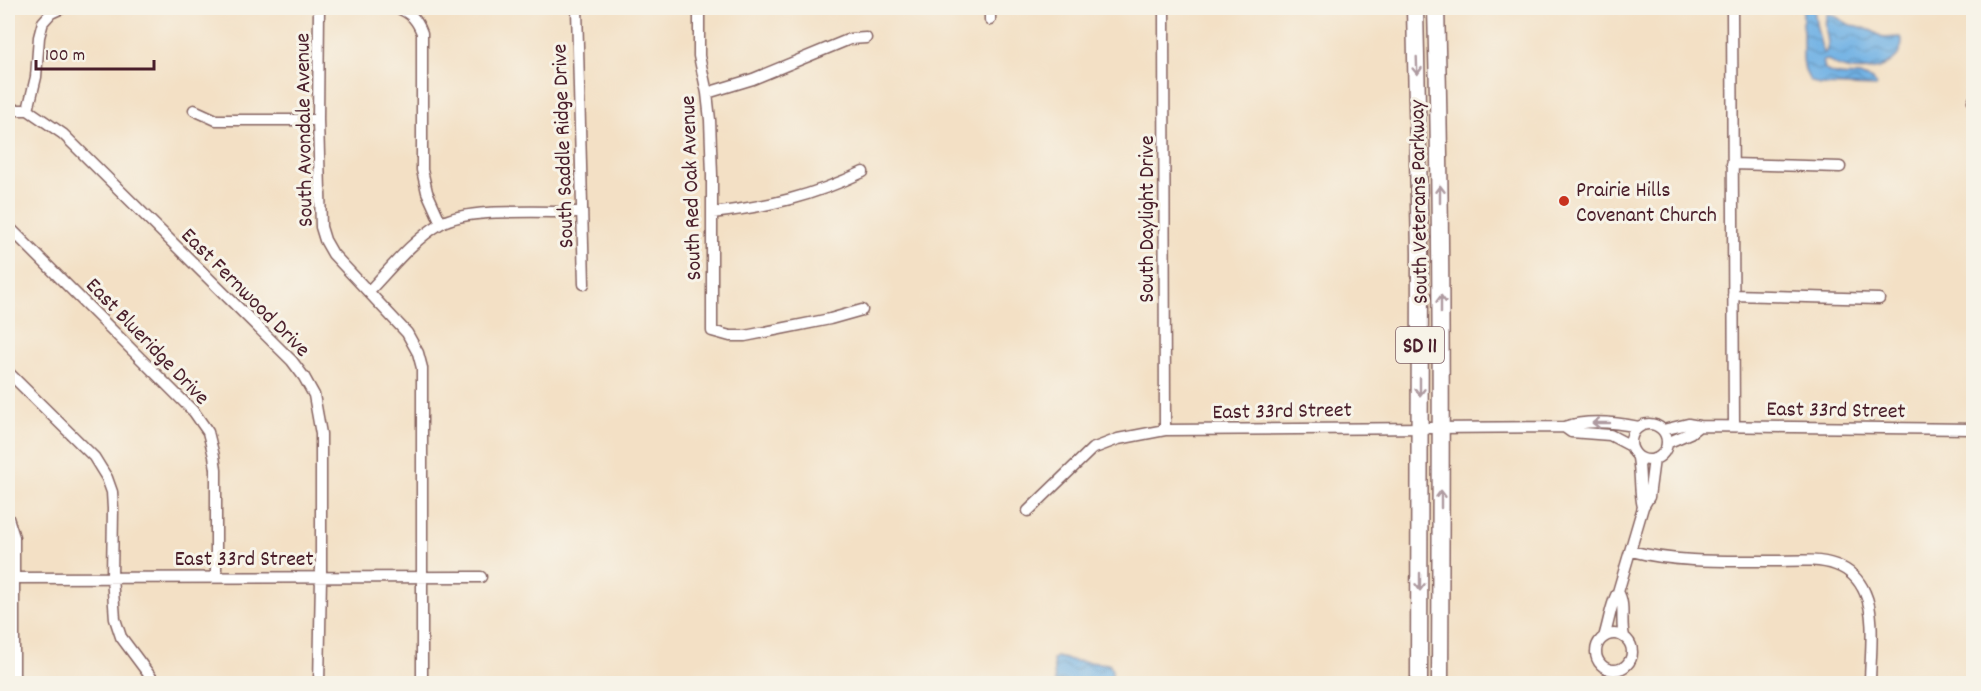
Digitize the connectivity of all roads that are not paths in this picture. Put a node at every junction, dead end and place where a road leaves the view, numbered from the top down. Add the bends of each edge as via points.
1 (62, 8) edge
2 (319, 8) edge
3 (398, 8) edge
4 (577, 8) edge
5 (699, 8) edge
6 (990, 8) edge
7 (1164, 8) edge
8 (1415, 8) edge
9 (1436, 8) edge
10 (1732, 8) edge
11 (990, 20) dead end
12 (866, 38) dead end
13 (707, 93) junction
14 (8, 110) edge
15 (28, 110) junction
16 (194, 110) dead end
17 (318, 120) junction
18 (1732, 164) junction
19 (1840, 167) dead end
20 (863, 171) dead end
21 (582, 212) junction
22 (712, 213) junction
23 (441, 223) junction
24 (8, 226) edge
25 (584, 284) dead end
26 (369, 291) junction
27 (1733, 295) junction
28 (1879, 299) dead end
29 (862, 310) dead end
30 (8, 372) edge
31 (1699, 426) junction
32 (1734, 426) junction
33 (1420, 427) junction
34 (1441, 427) junction
35 (1564, 427) junction
36 (1639, 427) junction
37 (1974, 429) edge
38 (1165, 430) junction
39 (1663, 430) junction
40 (1667, 443) junction
41 (1631, 446) junction
42 (1638, 458) junction
43 (1654, 459) junction
44 (1643, 507) junction
45 (1028, 511) dead end
46 (8, 518) edge
47 (1631, 551) junction
48 (112, 577) junction
49 (216, 577) junction
50 (321, 577) junction
51 (422, 577) junction
52 (481, 577) dead end
53 (11, 578) edge
54 (1618, 592) junction
55 (1624, 636) junction
56 (1604, 637) junction
57 (14, 684) edge
58 (156, 684) edge
59 (319, 684) edge
60 (422, 684) edge
61 (1419, 684) edge
62 (1440, 684) edge
63 (1870, 684) edge

1 - 15 street via 43,22
2 - 17 street, South Avondale Avenue
3 - 23 street via 413,16 422,33 422,170
4 - 21 street, South Saddle Ridge Drive
5 - 13 street, South Red Oak Avenue via 699,56
6 - 11 street
7 - 38 street, South Daylight Drive
8 -> 33 highway, South Veterans Parkway / SD 11
34 -> 9 highway, South Veterans Parkway / SD 11
10 - 18 street
12 - 13 street via 849,39 753,79
13 - 22 street, South Red Oak Avenue
14 - 15 street
15 - 50 street, East Fernwood Drive via 63,134 304,377 314,395 321,434
16 - 17 street via 216,120
17 - 26 street, South Avondale Avenue via 321,227 333,254
18 - 19 street
18 - 27 street
20 - 22 street via 782,203
21 - 23 street via 465,214
21 - 25 street, South Saddle Ridge Drive
22 - 29 street, South Red Oak Avenue via 712,331 745,336
23 - 26 street
24 - 49 street, East Blueridge Drive via 194,412 208,432 216,469
26 - 51 street, South Avondale Avenue via 407,333 422,368
27 - 28 street
27 - 32 street
30 - 48 street via 93,457 107,478 113,509
31 - 32 street, East 33rd Street
31 - 39 street, East 33rd Street via 1688,424
31 - 40 street, East 33rd Street
32 - 37 street, East 33rd Street
33 - 34 street, East 33rd Street
33 - 38 street, East 33rd Street
33 -> 61 highway, South Veterans Parkway / SD 11
34 - 35 street, East 33rd Street
62 -> 34 highway, South Veterans Parkway / SD 11
36 -> 35 street, East 33rd Street via 1620,423 1576,423
35 - 41 street, East 33rd Street via 1571,432 1610,435
36 - 39 street, East 33rd Street via 1652,424
36 - 41 street via 1631,436
38 - 45 street, East 33rd Street via 1118,439 1092,450
39 - 40 street
40 - 43 street, East 33rd Street via 1663,454
41 - 42 street
42 - 43 street
42 - 44 street
43 - 44 street via 1649,497
44 - 47 street
46 - 53 street via 14,537
47 - 54 street
47 - 63 street via 1681,560 1807,561 1847,570 1858,579 1870,609
48 - 49 street, East 33rd Street
48 - 53 street, East 33rd Street
48 - 58 street via 115,619 121,637
49 - 50 street, East 33rd Street
50 - 51 street, East 33rd Street
50 - 59 street, East Fernwood Drive
51 - 52 street, East 33rd Street
51 - 60 street, South Avondale Avenue
53 - 57 street
54 - 55 street via 1622,599
54 - 56 street
55 - 56 street
55 - 56 street via 1632,655 1626,665 1615,669 1604,666 1597,657

